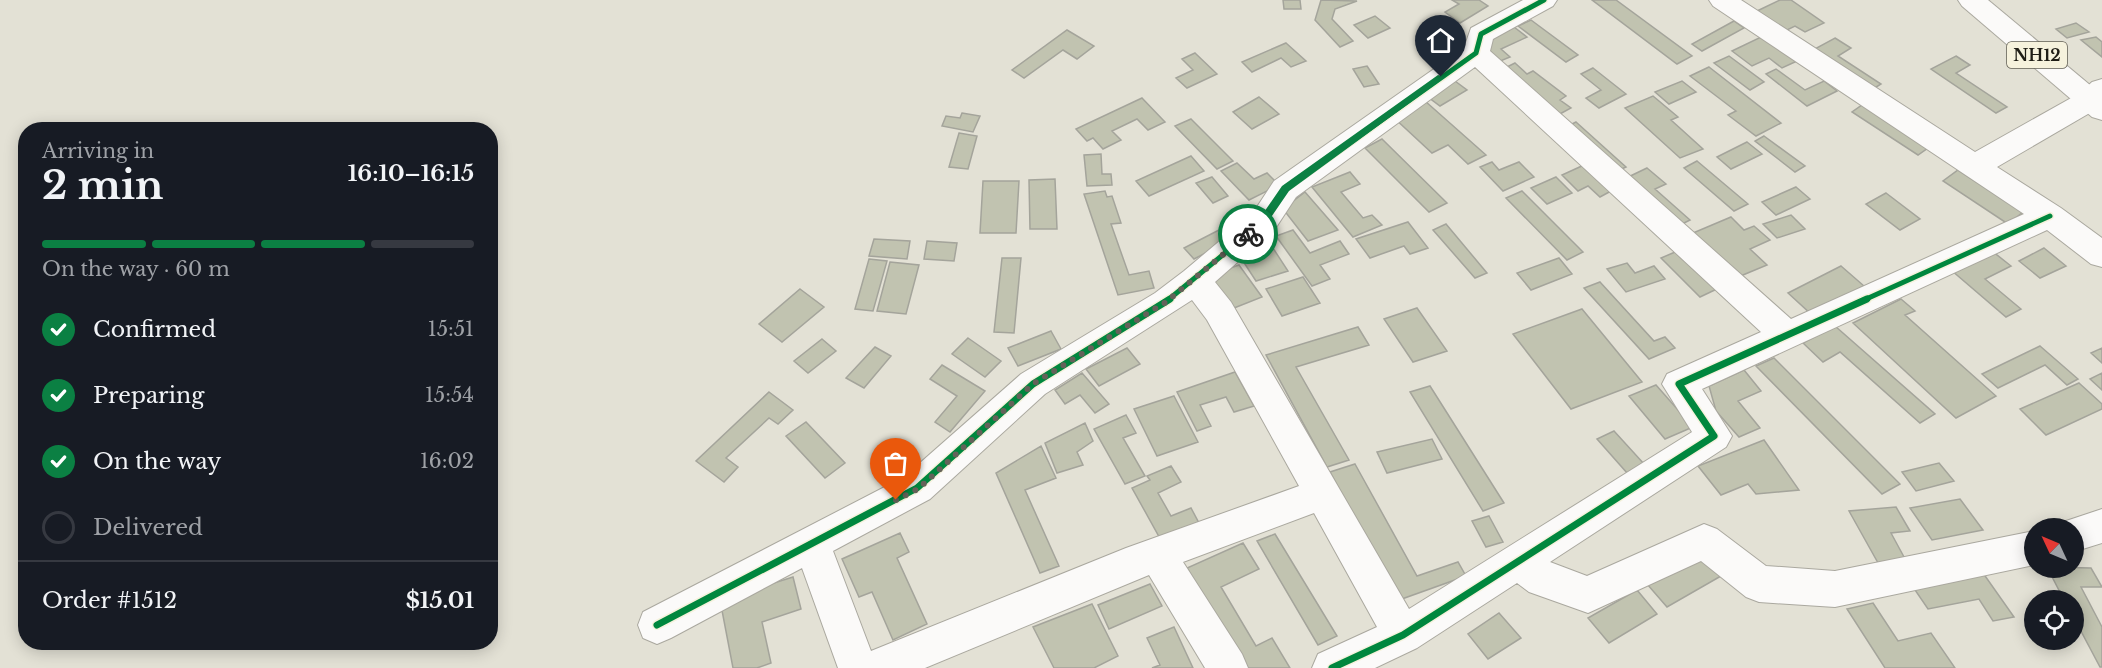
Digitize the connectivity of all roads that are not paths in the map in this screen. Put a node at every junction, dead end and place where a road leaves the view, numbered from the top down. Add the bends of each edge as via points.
1 (1544, 0) edge
2 (1722, 0) edge
3 (1971, 0) edge
4 (1476, 53) junction
5 (2098, 100) edge
6 (1975, 166) junction
7 (2050, 216) junction
8 (2102, 255) edge
9 (1195, 280) junction
10 (1786, 334) junction
11 (1322, 494) junction
12 (2102, 526) edge
13 (2084, 532) edge
14 (812, 544) junction
15 (2024, 551) edge
16 (1157, 555) junction
17 (1518, 561) junction
18 (657, 625) dead end
19 (1403, 635) junction
20 (858, 668) edge
21 (878, 668) edge
22 (1228, 668) edge
23 (1332, 668) edge

1 - 4 main road via 1481,34
2 - 6 main road
3 - 5 main road, NH12
4 - 9 main road via 1286,189 1264,221
4 - 10 main road
5 - 6 main road
6 - 7 main road
7 - 8 main road
7 - 10 main road
9 - 11 main road via 1219,311
9 - 14 main road via 1033,384 918,489
10 - 17 main road via 1680,384 1714,436
11 - 16 main road
11 - 19 main road
12 - 13 main road
14 - 18 main road
14 - 20 main road
15 - 17 main road via 1835,589 1759,584 1704,541 1588,595 1542,579
16 - 21 main road
16 - 22 main road
17 - 19 main road
19 - 23 main road

